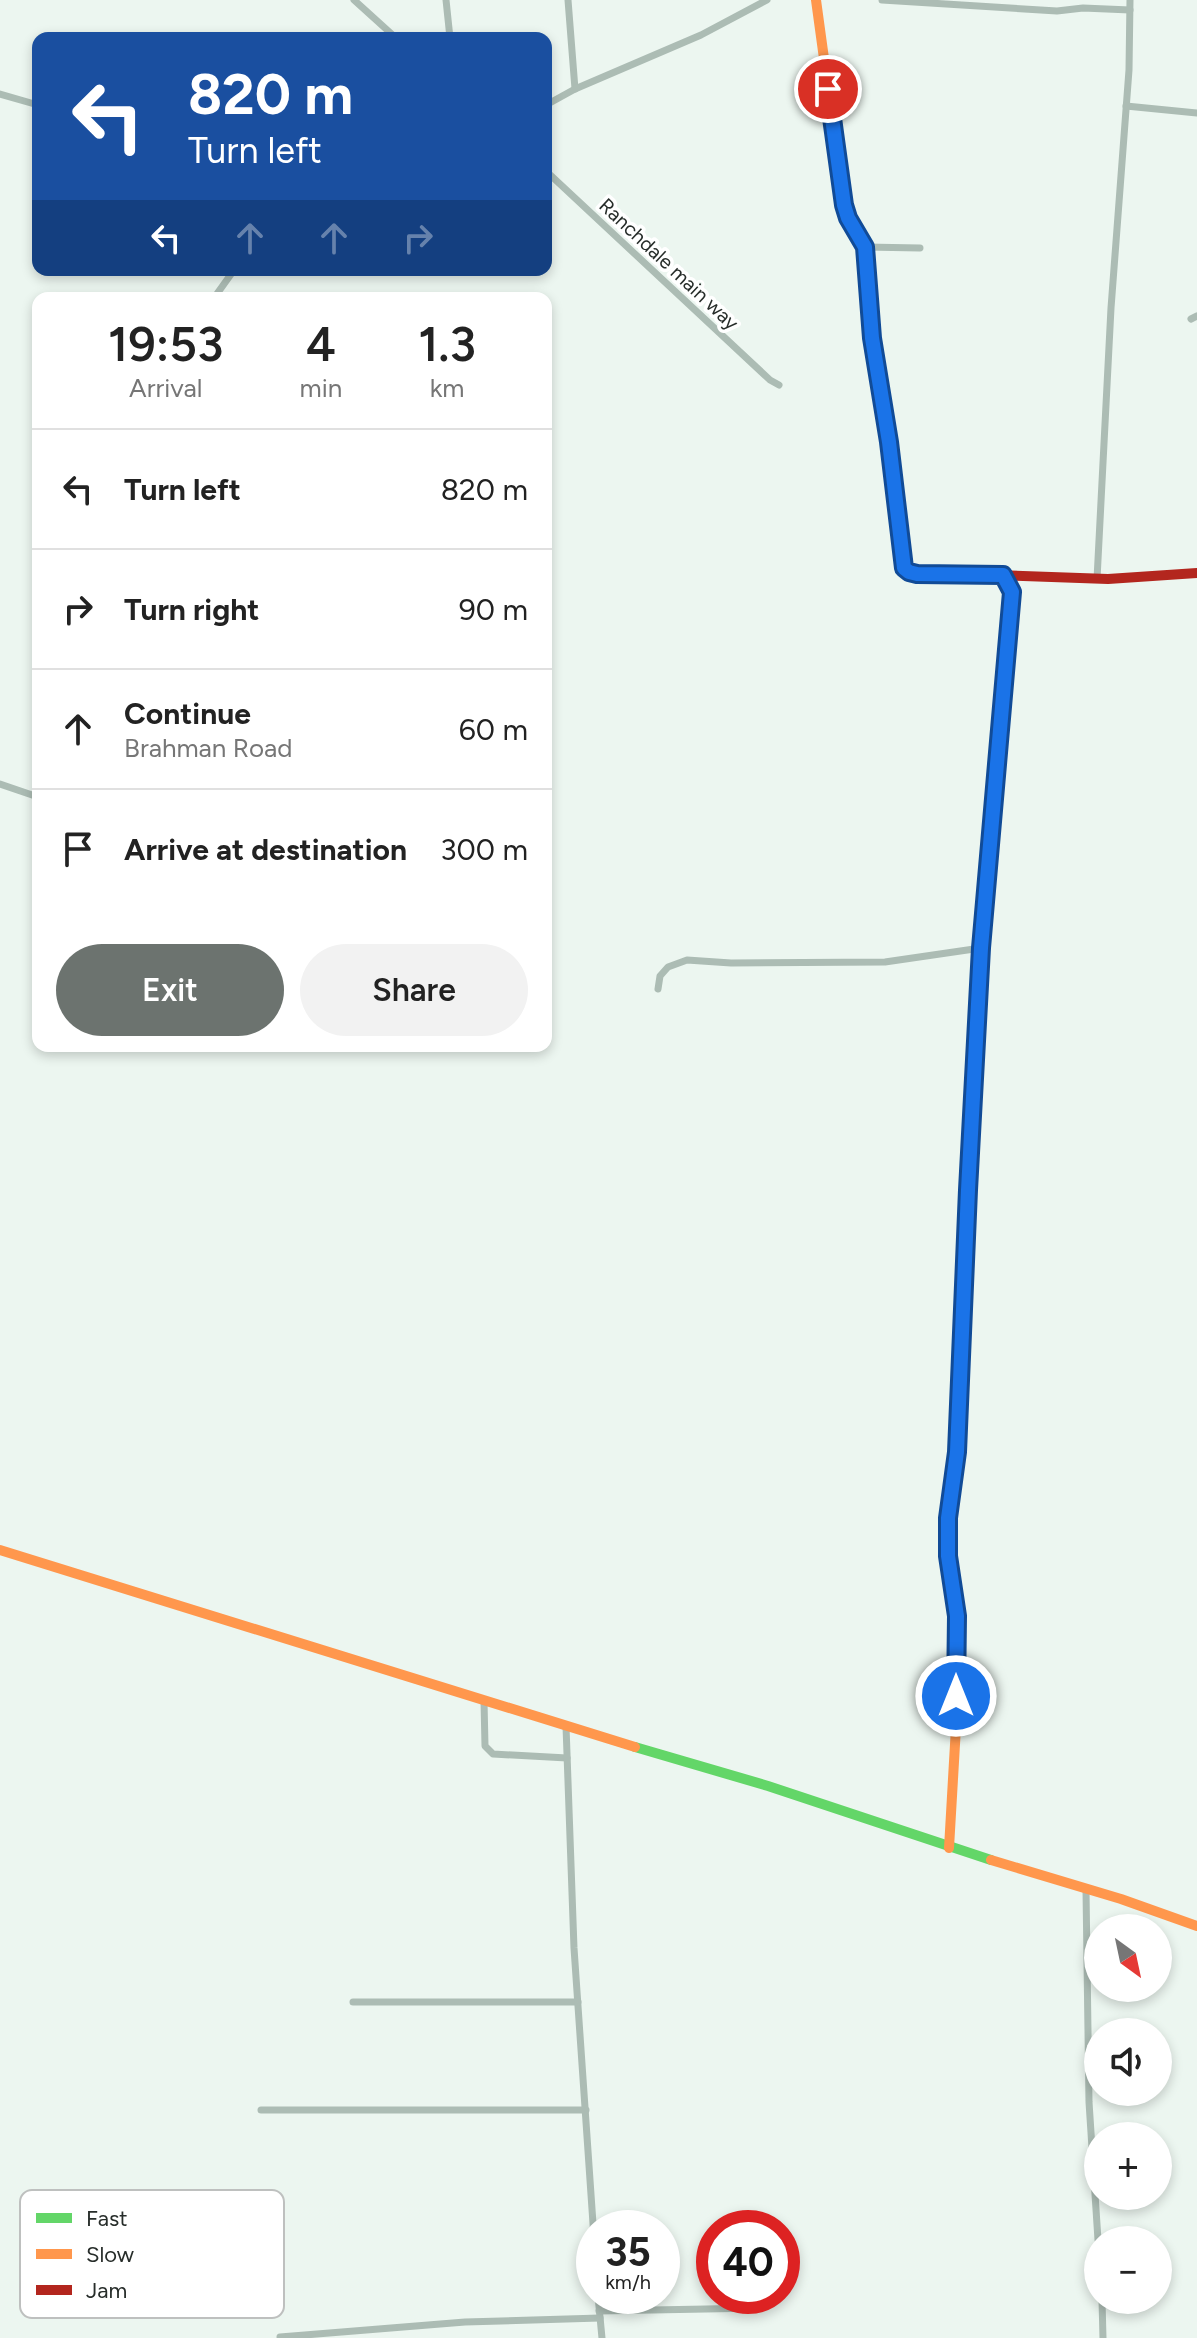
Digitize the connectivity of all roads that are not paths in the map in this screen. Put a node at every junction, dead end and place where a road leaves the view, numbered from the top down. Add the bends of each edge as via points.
1 (354, 0) edge
2 (446, 0) edge
3 (568, 0) edge
4 (767, 0) edge
5 (816, 0) edge
6 (882, 0) edge
7 (1130, 0) edge
8 (1130, 10) junction
9 (389, 32) edge
10 (449, 32) edge
11 (575, 89) junction
12 (0, 94) edge
13 (552, 102) edge
14 (32, 103) edge
15 (1126, 106) junction
16 (1197, 113) edge
17 (552, 177) edge
18 (865, 247) junction
19 (920, 248) dead end
20 (779, 385) dead end
21 (1197, 573) edge
22 (1003, 575) junction
23 (1025, 576) junction
24 (1097, 579) junction
25 (1012, 592) junction
26 (0, 784) edge
27 (32, 795) edge
28 (981, 948) junction
29 (658, 989) dead end
30 (0, 1550) edge
31 (484, 1701) junction
32 (566, 1726) junction
33 (567, 1758) junction
34 (949, 1848) junction
35 (1086, 1890) junction
36 (1197, 1926) edge
37 (353, 2002) dead end
38 (578, 2002) junction
39 (261, 2110) dead end
40 (586, 2110) junction
41 (592, 2210) edge
42 (1097, 2226) edge
43 (600, 2314) joint
44 (1102, 2314) edge
45 (280, 2337) edge
46 (602, 2338) edge
47 (1103, 2338) edge

1 - 9 street
2 - 10 street
3 - 11 street
4 - 11 street
5 - 18 street via 844,205
6 - 8 street
7 - 8 street
8 - 15 street
11 - 13 street
12 - 14 street
15 - 16 street
15 - 24 street
17 - 20 street, Ranchdale main way
18 - 19 street
18 - 22 street via 872,338 904,568
21 - 24 street
22 - 23 street
22 - 25 street
23 - 24 street
23 - 25 street
25 - 28 street
26 - 27 street
28 - 29 street via 885,962 687,960 668,967
28 - 34 street via 957,1452 948,1518 957,1616
30 - 31 street
31 - 32 street
31 - 33 street via 488,1752
32 - 33 street
32 - 34 street via 768,1786
33 - 38 street
34 - 35 street
35 - 36 street
35 - 42 street
37 - 38 street
38 - 40 street
39 - 40 street
40 - 41 street
43 - 45 street
43 - 46 street
44 - 47 street

